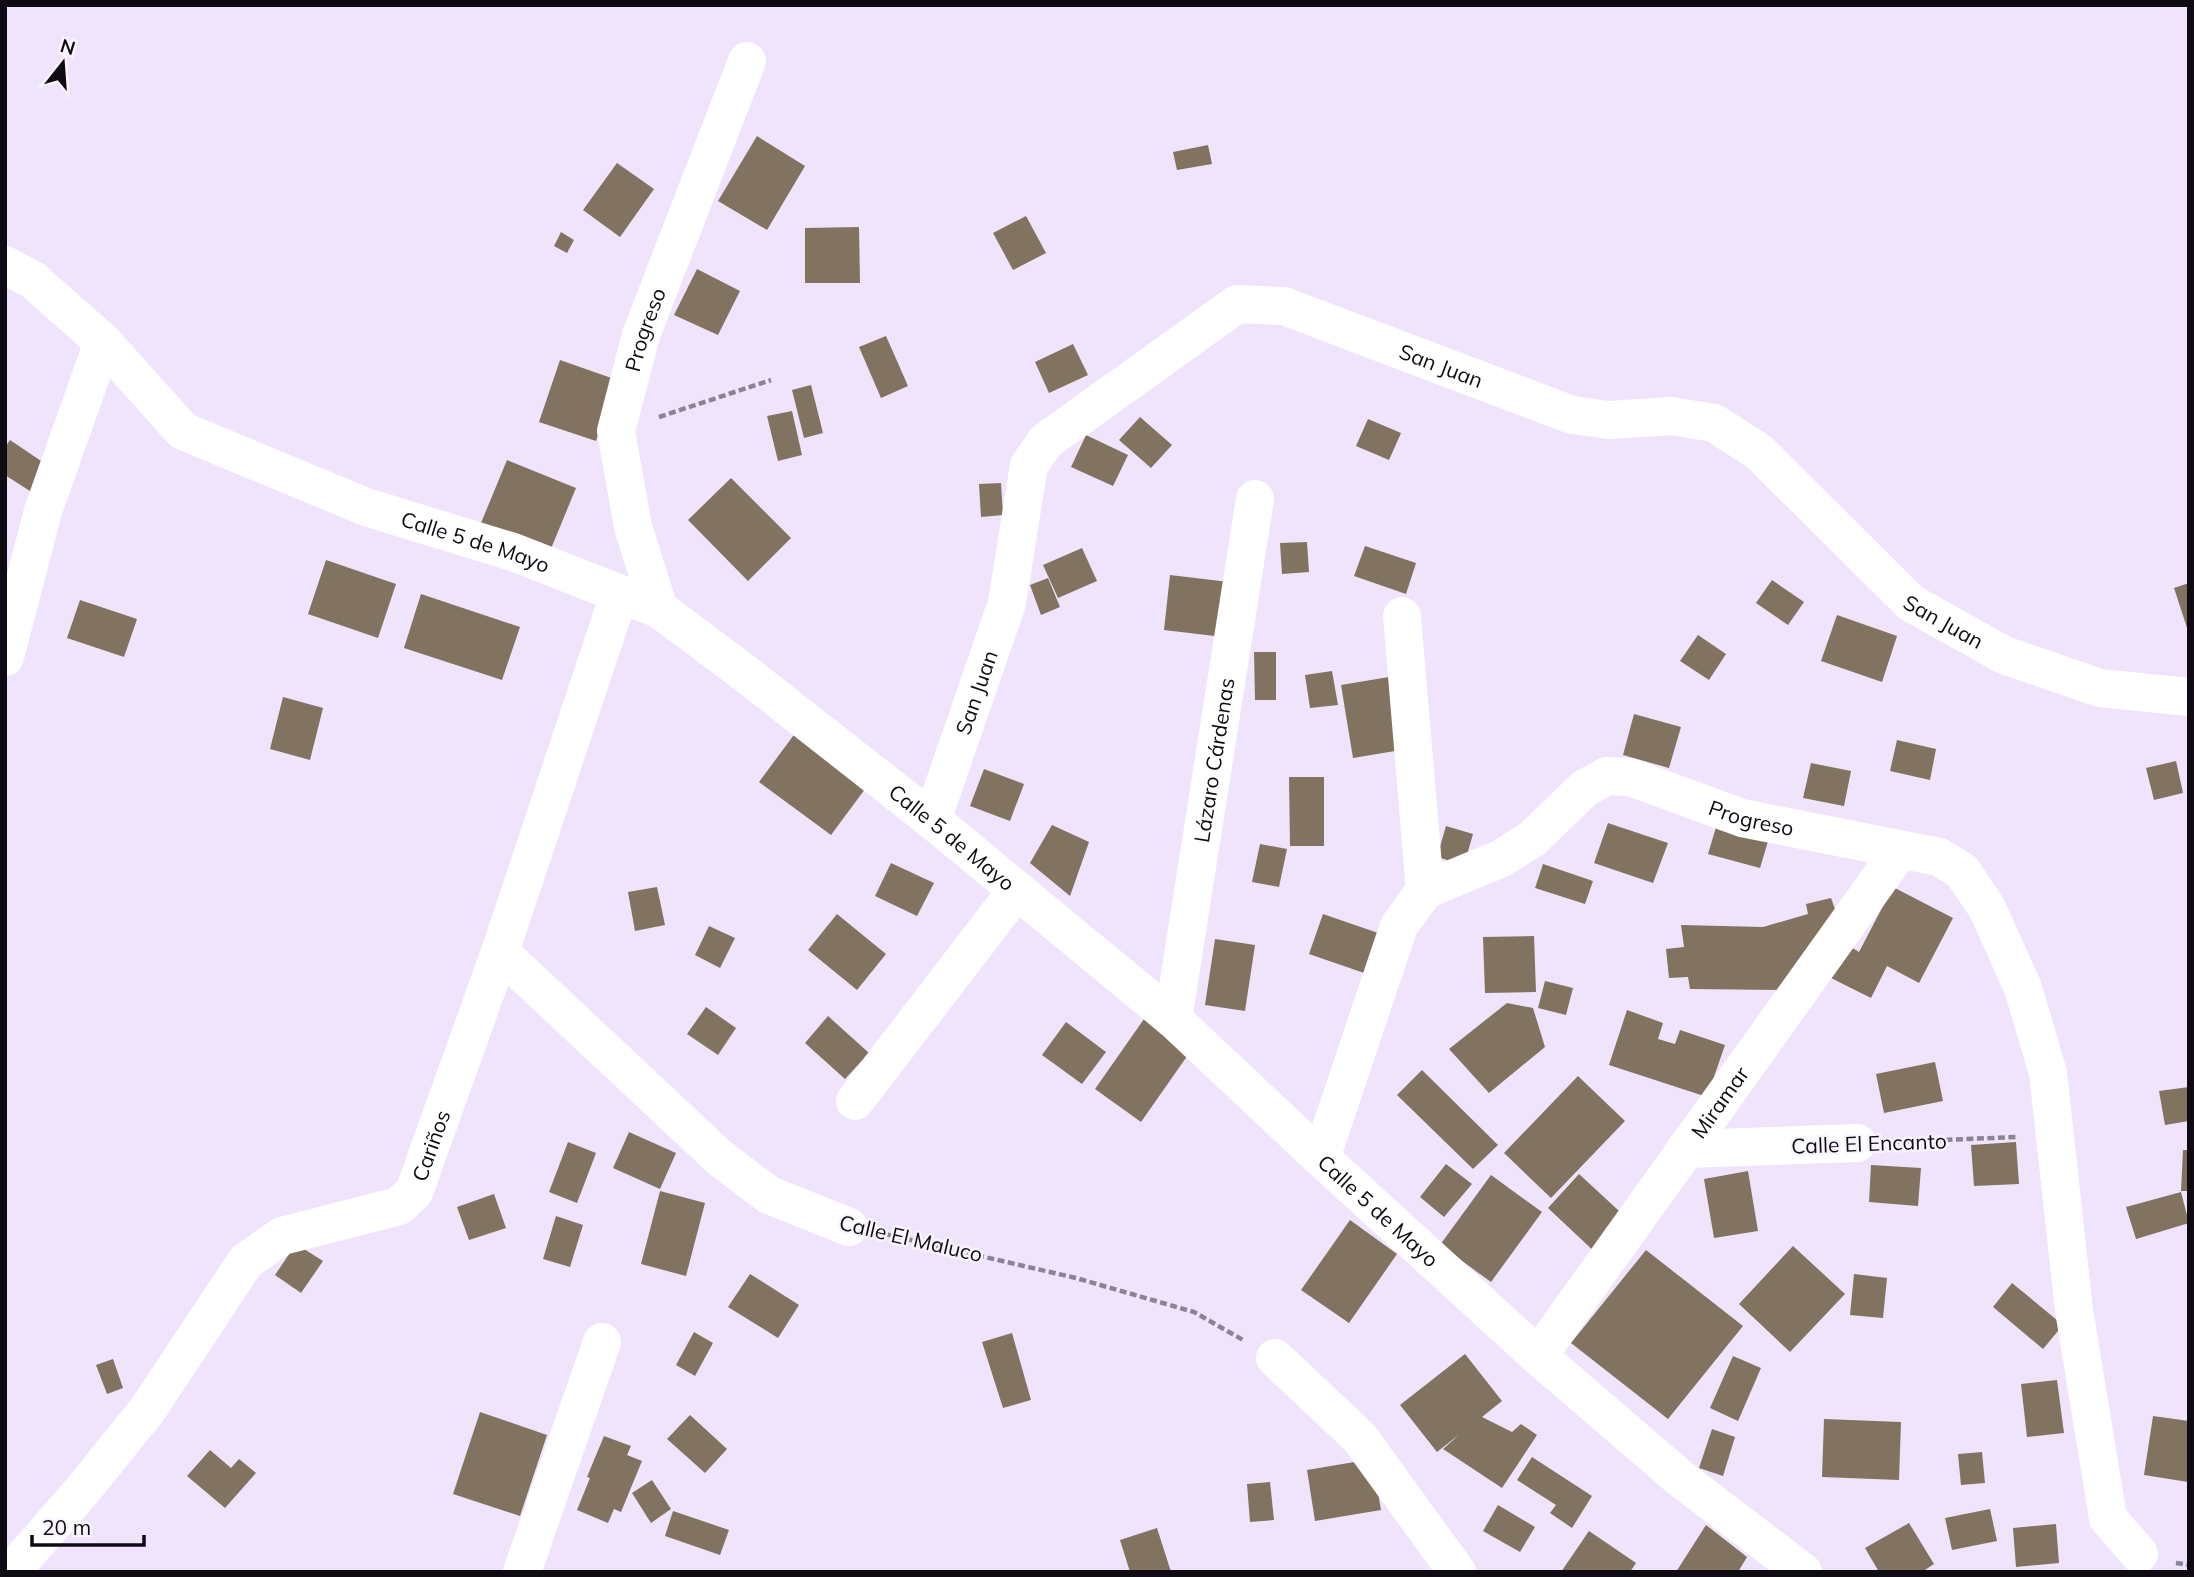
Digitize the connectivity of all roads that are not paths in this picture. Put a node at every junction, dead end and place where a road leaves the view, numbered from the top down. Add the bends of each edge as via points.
1 (747, 61) dead end
2 (5, 265) edge
3 (103, 342) junction
4 (1255, 499) dead end
5 (619, 595) junction
6 (659, 609) junction
7 (1402, 616) dead end
8 (5, 657) edge
9 (2189, 697) edge
10 (932, 820) junction
11 (1900, 850) junction
12 (1017, 890) junction
13 (1424, 890) junction
14 (500, 952) junction
15 (1172, 1019) junction
16 (855, 1101) dead end
17 (1857, 1143) road end
18 (1685, 1149) junction
19 (1321, 1158) junction
20 (849, 1227) road end
21 (602, 1342) dead end
22 (1538, 1356) junction
23 (1275, 1358) road end
24 (2139, 1554) dead end
25 (11, 1572) edge
26 (522, 1572) edge
27 (1457, 1572) edge
28 (1803, 1572) edge

1 - 6 street, Progreso via 641,335 616,431 634,527
2 - 3 street, Calle 5 de Mayo via 33,280
3 - 5 street, Calle 5 de Mayo via 183,431 366,507 513,552
3 - 8 street via 43,512
4 - 15 street, Lázaro Cárdenas
5 - 6 street, Calle 5 de Mayo
5 - 14 street, Cariños
6 - 10 street, Calle 5 de Mayo
7 - 13 street
9 - 10 street, San Juan via 2088,684 2004,655 1911,603 1759,452 1714,423 1671,416 1609,420 1572,415 1284,306 1237,304 1046,441 1029,466 1007,603
10 - 12 street, Calle 5 de Mayo
11 - 13 street, Progreso via 1742,818 1630,777 1607,776 1585,789 1532,839 1500,859
11 - 18 street, Miramar
11 - 24 street, Progreso via 1939,857 1962,871 1987,908 2023,988 2048,1073 2074,1310 2108,1518
12 - 15 street, Calle 5 de Mayo
12 - 16 street
13 - 19 street via 1399,926
14 - 20 street, Calle El Maluco via 720,1158 769,1195
14 - 25 street, Cariños via 414,1192 399,1206 282,1236 246,1261 148,1409
15 - 19 street, Calle 5 de Mayo
17 - 18 street, Calle El Encanto
18 - 22 street, Miramar
19 - 22 street, Calle 5 de Mayo
21 - 26 street
22 - 28 street, Calle 5 de Mayo via 1681,1479
23 - 27 street via 1359,1437

